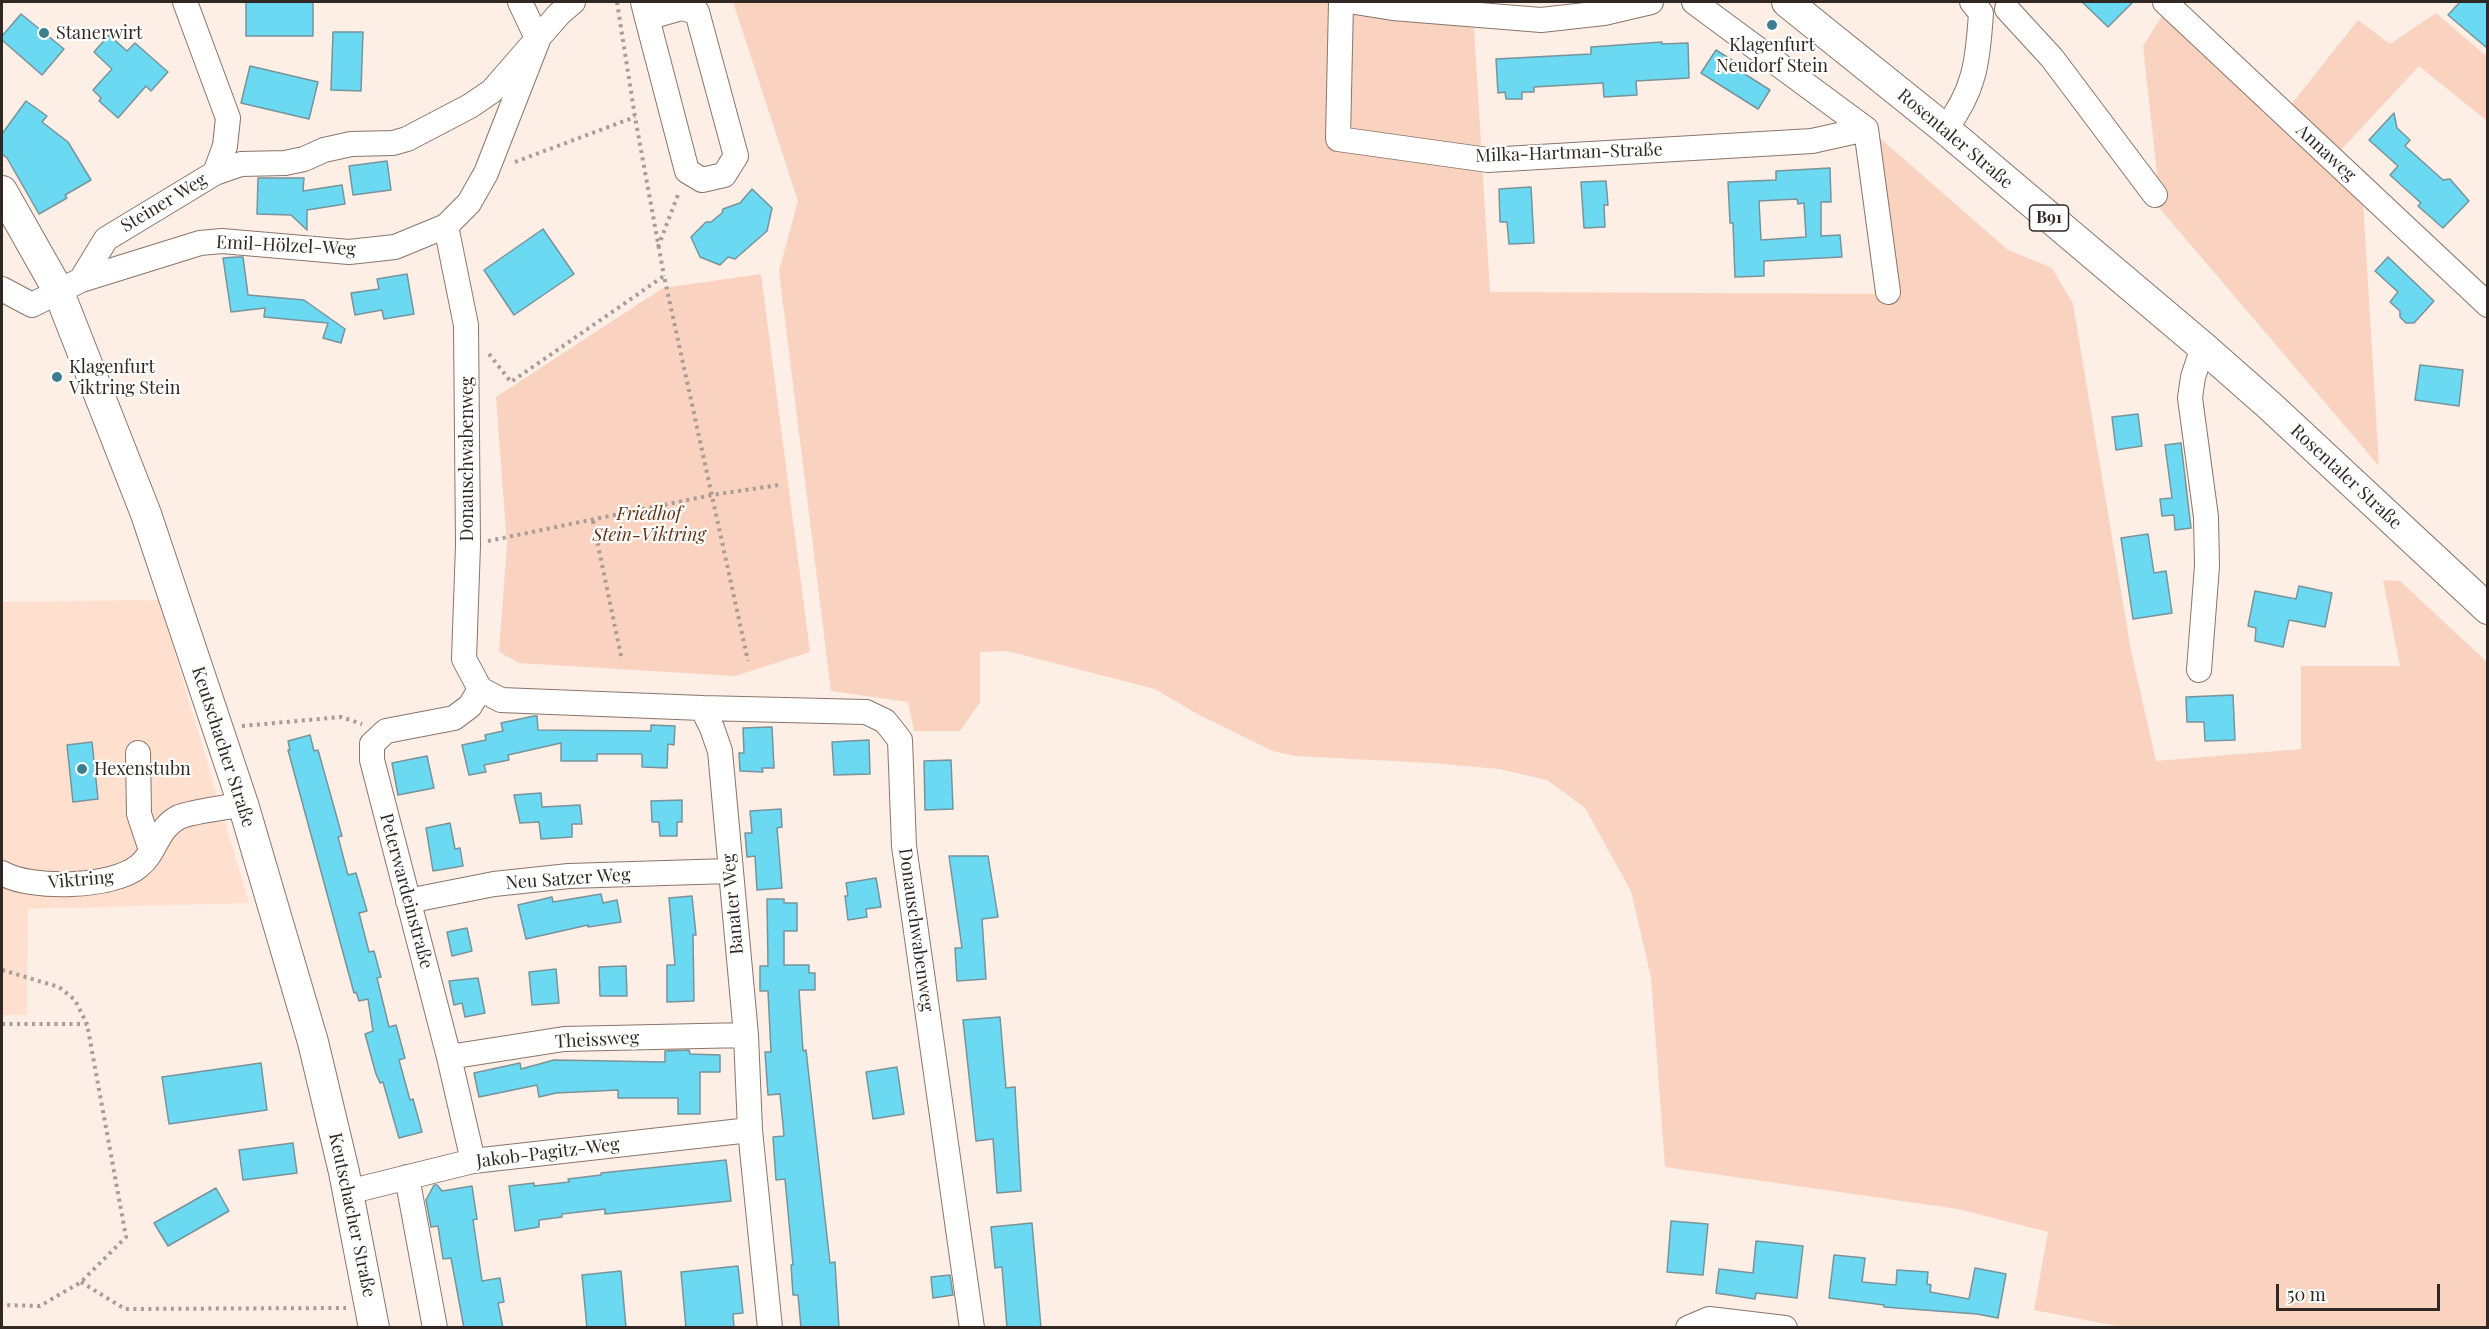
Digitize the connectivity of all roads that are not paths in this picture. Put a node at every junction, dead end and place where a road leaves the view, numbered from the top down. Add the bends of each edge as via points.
1 (184, 2) edge
2 (520, 2) edge
3 (573, 2) edge
4 (1341, 2) edge
5 (1355, 2) edge
6 (1651, 2) edge
7 (1694, 2) edge
8 (1787, 2) edge
9 (2165, 2) edge
10 (2013, 5) edge
11 (1976, 7) edge
12 (645, 10) edge
13 (538, 40) junction
14 (228, 118) junction
15 (1866, 129) junction
16 (1945, 129) junction
17 (264, 162) junction
18 (215, 173) junction
19 (2, 191) edge
20 (2155, 195) dead end
21 (447, 226) junction
22 (70, 285) junction
23 (2, 289) edge
24 (1888, 292) dead end
25 (2487, 304) edge
26 (2203, 346) junction
27 (2487, 609) edge
28 (2199, 670) dead end
29 (480, 689) junction
30 (702, 708) junction
31 (138, 753) dead end
32 (243, 804) junction
33 (151, 849) junction
34 (729, 871) junction
35 (2, 873) edge
36 (408, 901) junction
37 (746, 1035) junction
38 (449, 1057) junction
39 (750, 1130) junction
40 (473, 1161) junction
41 (407, 1177) junction
42 (348, 1192) junction
43 (373, 1319) edge
44 (435, 1328) edge
45 (770, 1328) edge
46 (972, 1328) edge
47 (1688, 1328) edge
48 (1785, 1328) edge

1 - 14 street, Steiner Weg
2 - 13 street
3 - 13 street
4 - 15 street, Milka-Hartman-Straße via 1338,140 1488,160 1812,141
5 - 6 street via 1541,20 1604,13
7 - 15 street
8 - 16 main road, Rosentaler Straße / B91
9 - 25 street, Annaweg
10 - 11 street
10 - 20 street
11 - 16 street via 1978,51 1971,84 1960,110
12 - 12 street via 687,171 702,180 724,175 736,156 697,12 681,8
13 - 17 street via 492,91 407,139 351,144 285,163
13 - 21 street, Emil-Hölzel-Weg via 486,173 469,203
14 - 17 street, Steiner Weg via 245,149
14 - 18 street, Steiner Weg via 225,146
15 - 24 street
16 - 26 main road, Rosentaler Straße / B91
17 - 18 street via 241,164
18 - 22 street, Steiner Weg via 106,239
19 - 22 main road, Keutschacher Straße
21 - 22 street, Emil-Hölzel-Weg via 395,247 349,252 222,241 200,243
21 - 29 street, Donauschwabenweg via 466,325 468,545 464,659
22 - 23 street, Emil-Hölzel-Weg via 32,305
22 - 32 main road, Keutschacher Straße
26 - 27 main road, Rosentaler Straße / B91
26 - 28 street via 2190,398 2206,517 2207,566
29 - 30 street via 501,700
29 - 36 street, Peterwardeinstraße via 470,706 454,718 386,731 372,744 372,760
30 - 34 street, Banater Weg via 720,751
30 - 46 street, Donauschwabenweg via 866,712 885,721 900,740 904,846
31 - 33 street via 139,814
32 - 33 street, Viktring via 180,817 163,830
32 - 42 main road, Keutschacher Straße via 313,1041
33 - 35 street, Viktring via 141,866 121,877 60,885 28,883
34 - 36 street, Neu Satzer Weg via 568,876 494,884
34 - 37 street, Banater Weg
36 - 38 street, Peterwardeinstraße
37 - 38 street, Theissweg via 564,1039
37 - 39 street, Banater Weg
38 - 40 street, Peterwardeinstraße
39 - 40 street, Jakob-Pagitz-Weg
39 - 45 street, Banater Weg
40 - 41 street, Jakob-Pagitz-Weg
41 - 42 street, Jakob-Pagitz-Weg
41 - 44 street
42 - 43 main road, Keutschacher Straße
47 - 48 street via 1709,1319

